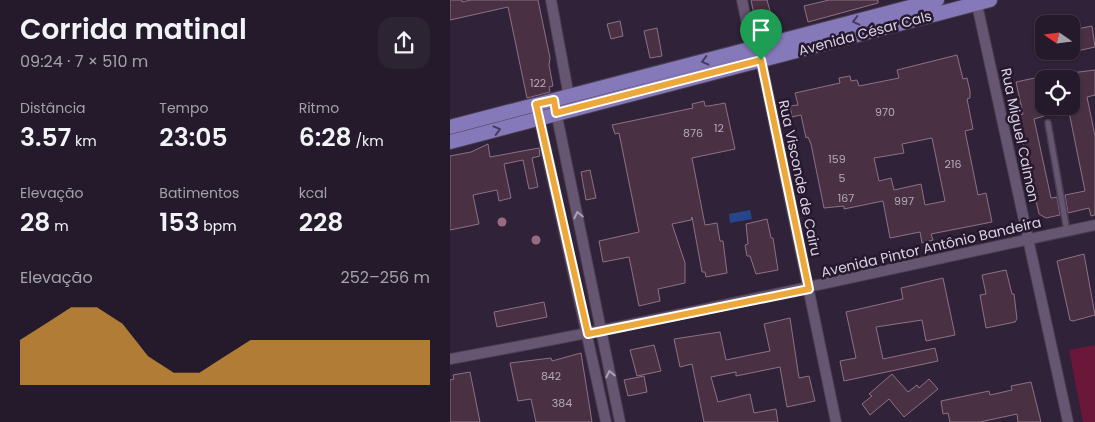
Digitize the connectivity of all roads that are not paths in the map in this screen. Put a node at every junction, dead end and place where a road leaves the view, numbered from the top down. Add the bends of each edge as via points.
1 (551, 0) edge
2 (742, 0) edge
3 (937, 0) edge
4 (981, 1) edge
5 (752, 48) junction
6 (761, 60) junction
7 (569, 97) junction
8 (536, 104) junction
9 (555, 107) junction
10 (539, 119) junction
11 (1048, 123) dead end
12 (450, 127) edge
13 (450, 142) edge
14 (1095, 224) edge
15 (1067, 230) junction
16 (583, 237) junction
17 (1028, 238) junction
18 (568, 240) junction
19 (809, 289) junction
20 (601, 332) junction
21 (588, 334) junction
22 (450, 359) edge
23 (606, 422) edge
24 (620, 422) edge
25 (836, 422) edge
26 (1068, 422) edge

1 - 7 street
2 - 5 street, Rua Visconde de Cairu
3 -> 5 main road, Avenida César Cals
4 - 6 main road, Avenida César Cals
4 - 17 street, Rua Miguel Calmon
5 - 6 street, Rua Visconde de Cairu
5 -> 7 main road, Avenida César Cals
6 - 9 main road, Avenida César Cals
6 - 19 street, Rua Visconde de Cairu
7 - 9 main road, Avenida César Cals
8 - 9 main road, Avenida César Cals
8 - 10 street
8 - 12 main road, Avenida César Cals
9 - 10 main road, Avenida César Cals
16 -> 9 street
13 -> 10 main road, Avenida César Cals
10 - 18 street
11 - 15 lane
14 - 15 street, Avenida Pintor Antônio Bandeira
15 - 17 street, Avenida Pintor Antônio Bandeira
16 - 18 street
16 - 20 street
17 - 19 street, Avenida Pintor Antônio Bandeira
17 - 26 street, Rua Miguel Calmon
18 - 21 street
19 - 20 street, Avenida Pintor Antônio Bandeira
19 - 25 street, Rua Visconde de Cairu
20 - 21 street, Avenida Pintor Antônio Bandeira
24 -> 20 street
21 - 22 street, Avenida Pintor Antônio Bandeira
21 - 23 street

